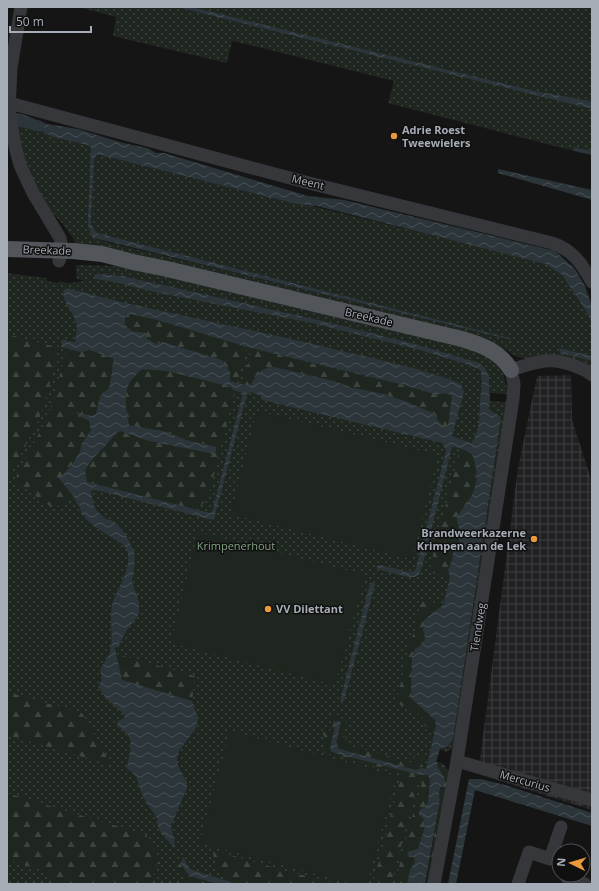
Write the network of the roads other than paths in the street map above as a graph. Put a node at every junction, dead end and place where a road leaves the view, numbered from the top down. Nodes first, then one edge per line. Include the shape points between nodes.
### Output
1 (21, 7) edge
2 (9, 107) junction
3 (7, 249) edge
4 (56, 256) junction
5 (7, 257) edge
6 (592, 282) edge
7 (511, 370) junction
8 (592, 374) edge
9 (457, 761) junction
10 (592, 800) edge
11 (562, 827) dead end
12 (434, 884) edge
13 (518, 884) edge

1 - 2 street via 11,68
2 - 4 street via 15,146 26,179 54,227
2 - 6 street, Meent via 562,246 571,252
3 - 4 main road, Breekade
4 - 5 main road, Breekade via 33,260
4 - 7 main road, Breekade via 133,262 167,269 480,344 493,350
7 - 8 street via 536,362 555,360
7 - 9 street, Tiendweg via 514,384 513,399
9 - 10 street, Mercurius
9 - 12 street, Tiendweg
11 - 13 street via 550,860 529,852

